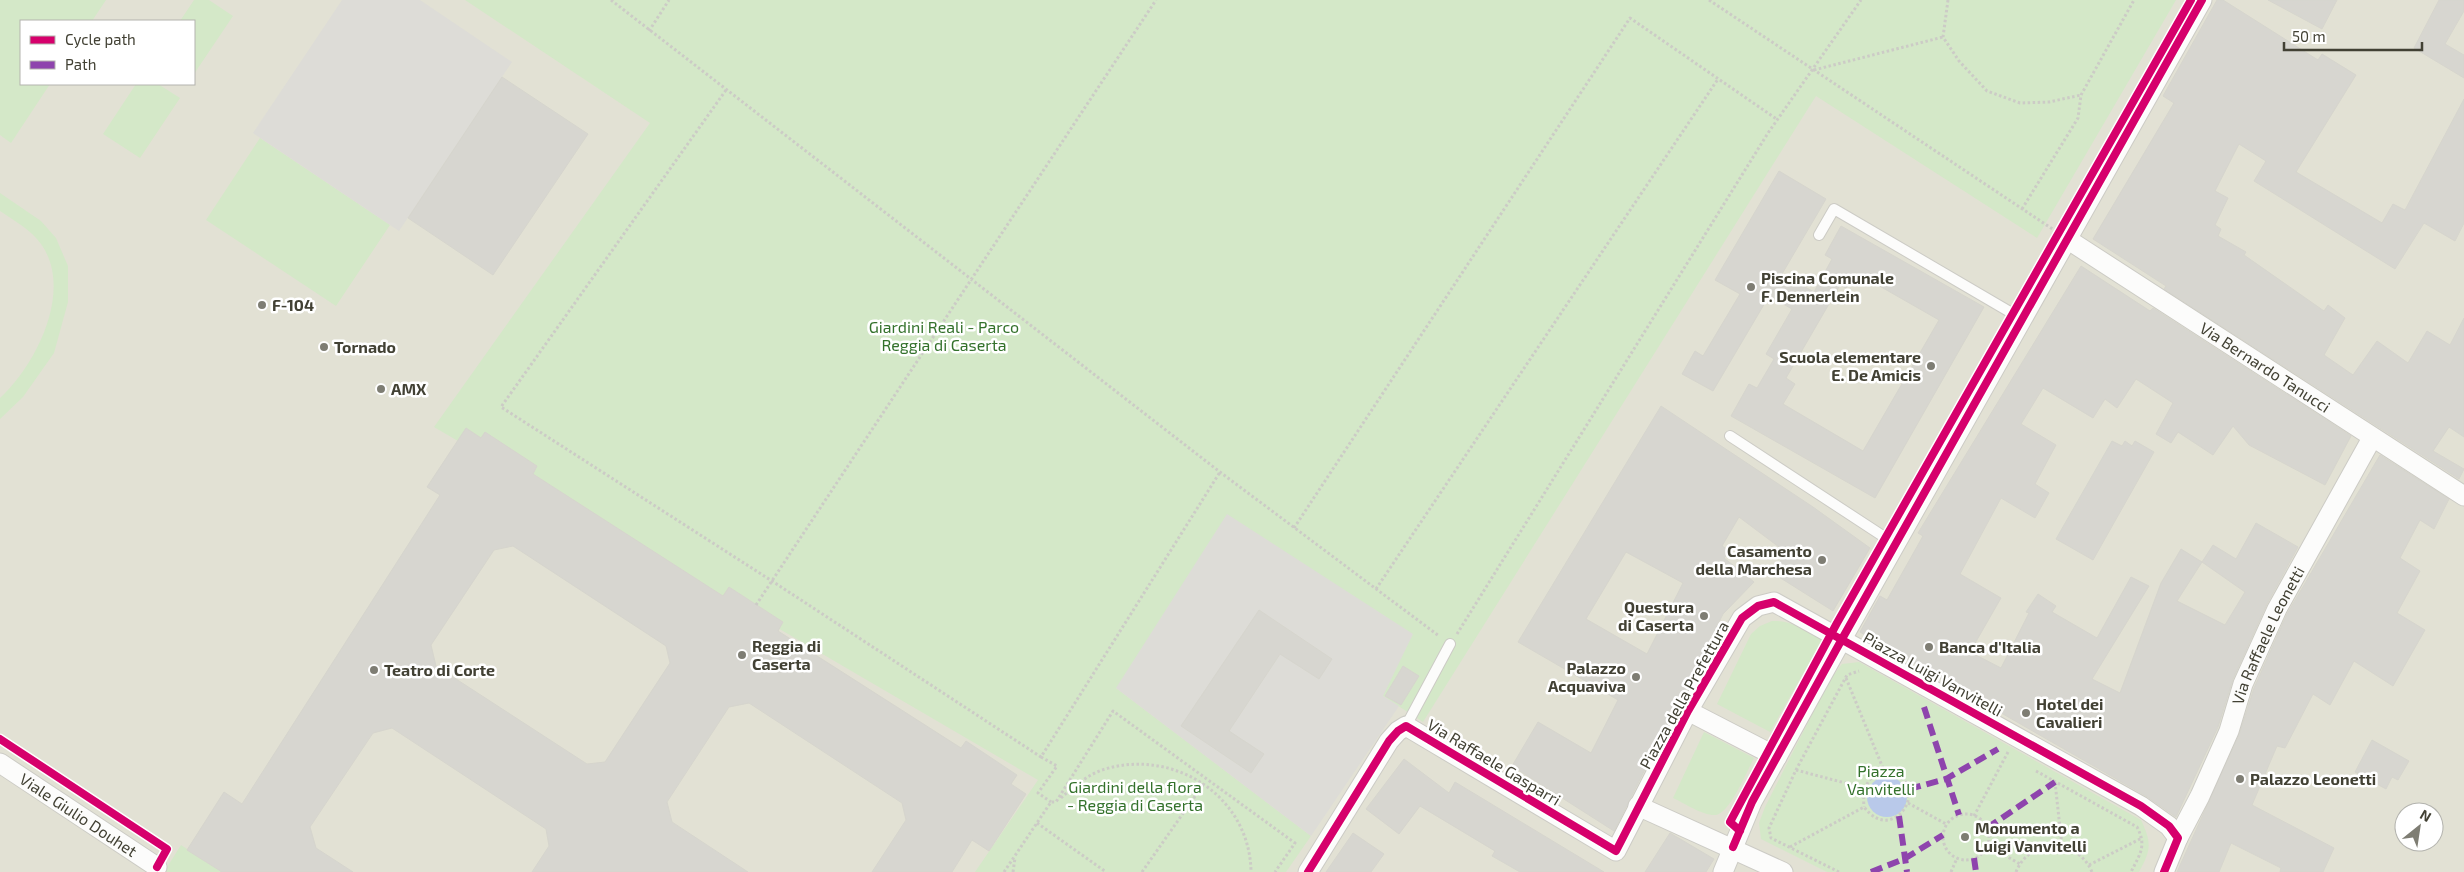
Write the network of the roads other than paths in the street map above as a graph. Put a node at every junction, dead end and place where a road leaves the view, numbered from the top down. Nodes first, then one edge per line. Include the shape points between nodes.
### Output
1 (2202, 0) edge
2 (2060, 234) junction
3 (1819, 236) dead end
4 (2022, 319) junction
5 (1730, 436) dead end
6 (2372, 438) junction
7 (2464, 496) edge
8 (1895, 544) junction
9 (1842, 639) junction
10 (1450, 644) road end
11 (1688, 711) junction
12 (1406, 726) junction
13 (1777, 757) junction
14 (0, 763) edge
15 (1638, 806) junction
16 (2178, 838) junction
17 (1739, 851) junction
18 (158, 869) edge
19 (1308, 872) edge
20 (1723, 872) edge
21 (1783, 872) edge
22 (2164, 872) edge

1 - 2 street
2 - 4 street
2 - 6 street, Via Bernardo Tanucci
3 - 4 lane via 1834,209
4 - 8 street
5 - 8 lane
6 - 7 street, Via Bernardo Tanucci
6 - 16 street, Via Raffaele Leonetti via 2277,609 2243,684 2229,731
8 - 9 street
9 - 11 street, Piazza della Prefettura via 1774,602 1758,606 1742,618
9 - 13 street, Piazza Luigi Vanvitelli
9 - 16 street, Piazza Luigi Vanvitelli via 2141,806 2169,826
10 - 12 lane
11 - 13 street, Piazza della Prefettura
11 - 15 street, Piazza della Prefettura
12 - 15 street, Via Raffaele Gasparri via 1616,850
12 - 19 street, Via Raffaele Gasparri via 1389,741
13 - 17 street, Piazza Luigi Vanvitelli via 1752,802
14 - 18 street, Viale Giulio Douhet
15 - 17 street
16 - 22 street
17 - 20 street, Piazza Luigi Vanvitelli
17 - 21 street

